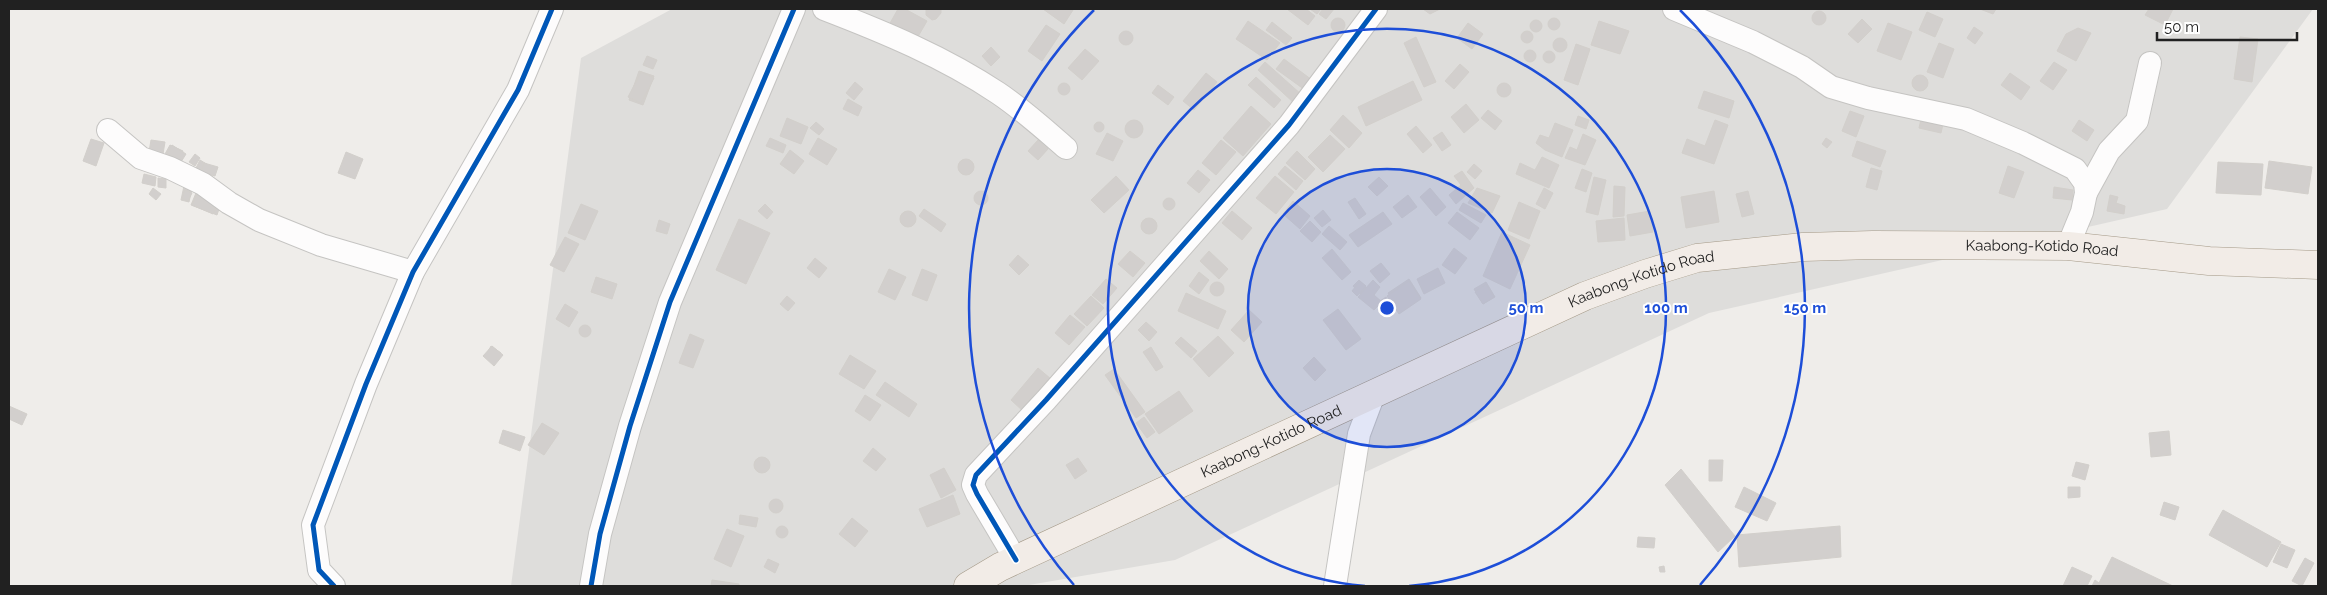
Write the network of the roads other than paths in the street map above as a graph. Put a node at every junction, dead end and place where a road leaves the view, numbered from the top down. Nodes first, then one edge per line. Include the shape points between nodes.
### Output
1 (552, 9) edge
2 (794, 9) edge
3 (824, 9) edge
4 (1376, 9) edge
5 (1674, 9) edge
6 (2150, 63) dead end
7 (108, 130) dead end
8 (1066, 148) dead end
9 (2086, 193) junction
10 (2068, 246) junction
11 (2318, 265) edge
12 (413, 272) junction
13 (1374, 394) junction
14 (1016, 560) junction
15 (984, 583) edge
16 (334, 586) edge
17 (591, 586) edge
18 (1335, 586) edge

1 - 12 street via 518,90
2 - 17 street via 670,302 630,426 600,534
3 - 8 street via 881,31 966,74 999,94
4 - 14 street via 1289,125 976,475 973,485 977,494
5 - 9 street via 1753,42 1802,67 1831,87 1966,119 2023,143 2075,169 2085,182
6 - 9 street via 2137,121 2109,151
7 - 12 street via 141,158 203,184 259,220 321,245
9 - 10 street
10 - 11 main road, Kaabong-Kotido Road via 2209,261
10 - 13 main road, Kaabong-Kotido Road via 1864,245 1793,248 1697,258 1585,296
12 - 16 street via 366,384 313,526 318,570
13 - 14 main road, Kaabong-Kotido Road
13 - 18 street via 1360,434
14 - 15 main road, Kaabong-Kotido Road

